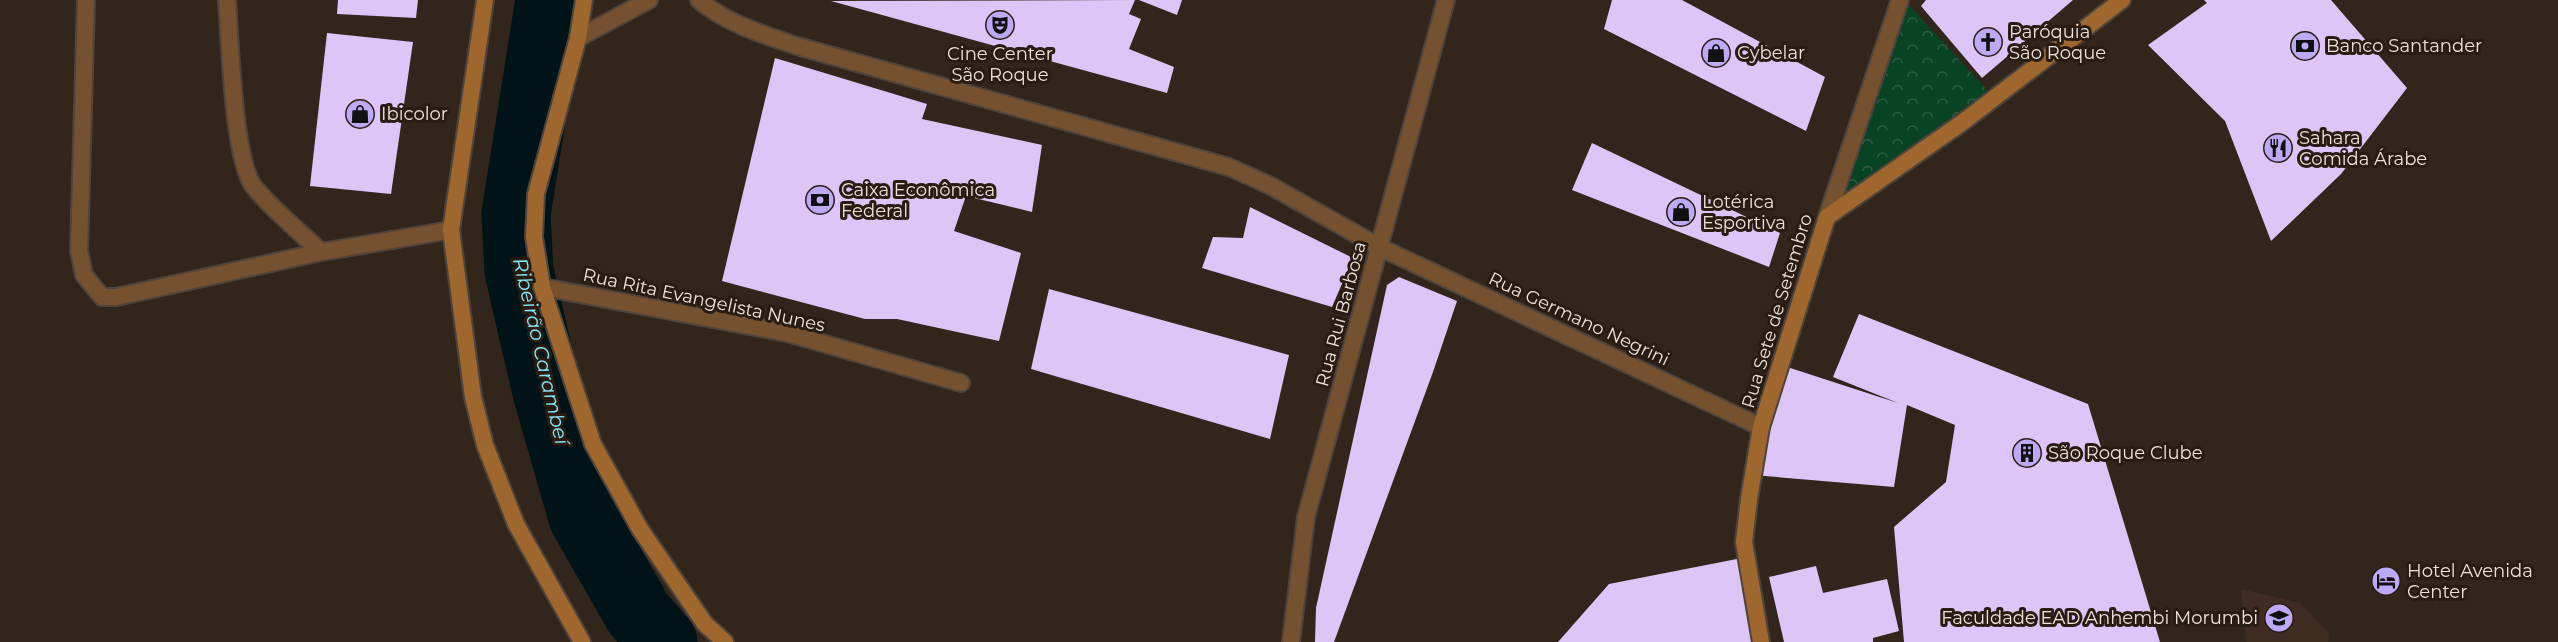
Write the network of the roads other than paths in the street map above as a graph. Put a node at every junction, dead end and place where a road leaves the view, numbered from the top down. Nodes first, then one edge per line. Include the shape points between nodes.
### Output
1 (86, 0) edge
2 (227, 0) edge
3 (485, 0) edge
4 (584, 0) edge
5 (649, 0) edge
6 (699, 0) edge
7 (1446, 0) edge
8 (1900, 0) edge
9 (2122, 0) edge
10 (578, 39) junction
11 (1827, 217) junction
12 (451, 230) junction
13 (1379, 247) junction
14 (321, 252) junction
15 (543, 287) junction
16 (961, 383) dead end
17 (1761, 427) junction
18 (582, 642) edge
19 (725, 642) edge
20 (1292, 642) edge
21 (1761, 642) edge

1 - 14 street via 79,251 84,275 102,297
2 - 14 street via 239,144 246,170 253,186
3 - 12 main road
4 - 10 main road
5 - 10 street
6 - 13 street, Rua Germano Negrini via 735,25 797,46 1229,167
7 - 13 street, Rua Rui Barbosa
8 - 11 street, Rua Sete de Setembro
9 - 11 main road via 1963,123
10 - 15 main road via 536,194 534,237
11 - 17 main road, Rua Sete de Setembro
12 - 14 street
12 - 18 main road via 473,397 485,445 516,524
13 - 17 street, Rua Germano Negrini
13 - 20 street, Rua Rui Barbosa via 1306,517
15 - 16 street, Rua Rita Evangelista Nunes via 787,333
15 - 19 main road via 593,444 640,529 705,624
17 - 21 main road, Rua Sete de Setembro via 1744,542

